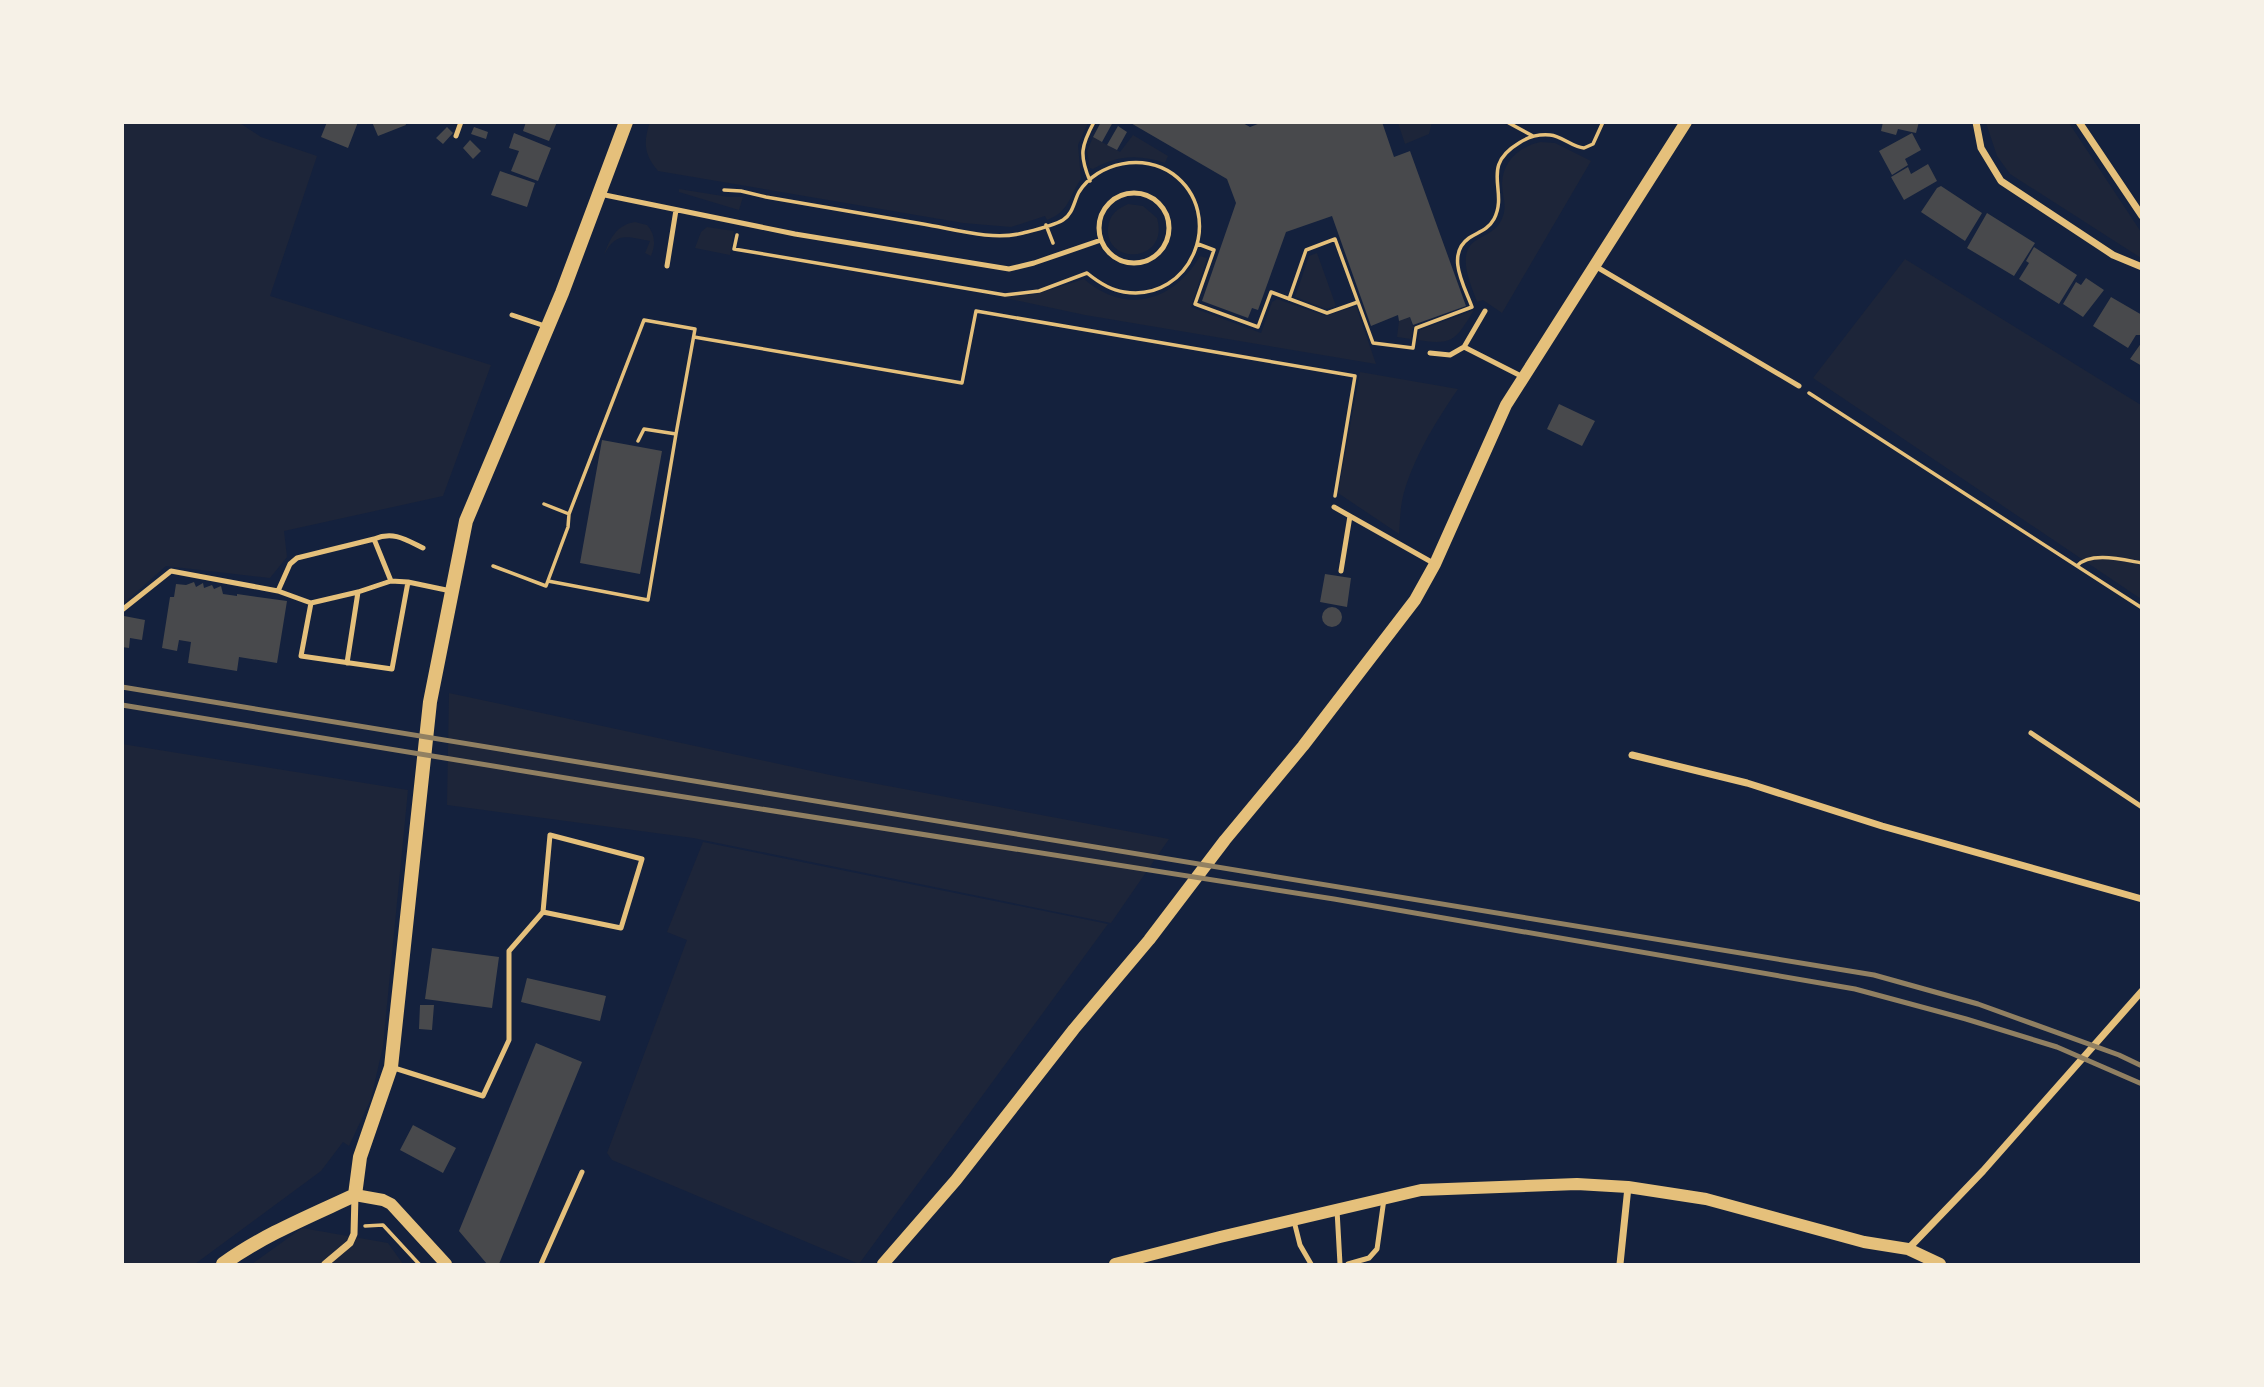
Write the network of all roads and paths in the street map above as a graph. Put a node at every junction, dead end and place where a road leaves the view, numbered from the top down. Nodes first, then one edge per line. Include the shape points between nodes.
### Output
1 (461, 122) edge
2 (626, 122) edge
3 (1094, 122) edge
4 (1507, 122) edge
5 (1603, 122) edge
6 (1686, 122) edge
7 (1976, 122) edge
8 (2079, 122) edge
9 (456, 136) dead end
10 (1534, 136) junction
11 (1090, 181) junction
12 (724, 190) dead end
13 (600, 194) junction
14 (676, 210) junction
15 (2141, 216) edge
16 (739, 222) junction
17 (1046, 226) junction
18 (1101, 240) junction
19 (1198, 244) junction
20 (1057, 255) junction
21 (667, 266) dead end
22 (1595, 266) junction
23 (2141, 267) edge
24 (1289, 299) junction
25 (1358, 302) junction
26 (1485, 311) dead end
27 (512, 315) dead end
28 (548, 327) junction
29 (694, 337) junction
30 (1464, 346) junction
31 (1430, 353) dead end
32 (1524, 377) junction
33 (1799, 386) joint
34 (676, 434) junction
35 (638, 441) dead end
36 (544, 504) dead end
37 (1334, 507) joint
38 (569, 514) junction
39 (1350, 516) junction
40 (374, 539) junction
41 (423, 548) dead end
42 (2141, 563) edge
43 (1436, 564) junction
44 (493, 566) dead end
45 (2076, 567) junction
46 (1341, 571) dead end
47 (391, 581) junction
48 (408, 582) junction
49 (548, 582) junction
50 (278, 591) junction
51 (451, 591) junction
52 (358, 592) junction
53 (312, 603) junction
54 (2141, 608) edge
55 (122, 610) edge
56 (347, 663) junction
57 (2031, 733) dead end
58 (1632, 755) dead end
59 (2141, 807) edge
60 (2141, 899) edge
61 (543, 912) junction
62 (2141, 991) edge
63 (391, 1066) junction
64 (582, 1172) dead end
65 (1628, 1187) junction
66 (355, 1195) junction
67 (1384, 1199) junction
68 (1337, 1210) junction
69 (1294, 1221) junction
70 (355, 1227) junction
71 (1908, 1249) junction
72 (223, 1265) edge
73 (325, 1265) edge
74 (419, 1265) edge
75 (446, 1265) edge
76 (541, 1265) edge
77 (883, 1265) edge
78 (1115, 1265) edge
79 (1311, 1265) edge
80 (1340, 1265) edge
81 (1348, 1265) edge
82 (1620, 1265) edge
83 (1940, 1265) edge

1 - 9 lane
2 - 13 main road
3 - 11 path via 1081,151
4 - 10 path
5 - 10 path via 1593,144 1584,148 1552,135
6 - 22 street
7 - 23 street via 1981,148 2001,181 2113,255
8 - 15 street
10 - 25 path via 1502,156 1497,169 1498,210 1492,223 1467,239 1458,251 1457,262 1472,307 1416,328 1413,348 1373,343
11 - 17 path via 1065,219
11 - 19 path via 1112,166 1132,162 1153,164 1172,174 1187,188 1197,207
12 - 17 path via 998,235
13 - 14 lane
13 - 28 main road
14 - 16 lane
14 - 21 lane
16 - 19 path via 734,249 1005,295 1039,291 1087,274 1124,292 1146,292 1167,285 1185,270
16 - 20 lane via 1009,268
17 - 20 path
18 - 18 lane via 1101,217 1115,198 1138,193 1149,196 1166,212 1169,234 1165,245 1148,260 1126,262 1115,257
18 - 20 lane
19 - 24 path via 1214,250 1195,304 1258,327 1271,292
22 - 32 street
22 - 33 lane
24 - 25 path via 1327,313
24 - 25 path via 1306,250 1335,239
26 - 30 lane
27 - 28 lane
28 - 51 main road via 466,521
29 - 34 path
29 - 37 path via 962,383 976,310 1354,376
29 - 38 path via 695,329 644,320
30 - 31 lane via 1450,355
30 - 32 lane
32 - 43 street via 1506,405
33 - 45 path
34 - 35 path via 644,429
34 - 49 path via 648,600
36 - 38 path
37 - 39 lane
38 - 49 path
39 - 43 lane
39 - 46 lane
40 - 41 lane via 399,536
40 - 47 lane
40 - 50 lane via 297,558
42 - 45 path via 2093,558
43 - 77 street via 1407,610 1303,746
44 - 49 path via 546,586
45 - 54 path
47 - 48 lane
47 - 52 lane
48 - 51 lane
48 - 56 lane via 392,669
50 - 53 lane
50 - 55 lane via 171,571
51 - 63 main road via 430,702
52 - 53 lane
52 - 56 lane
53 - 56 lane via 302,656
57 - 59 lane
58 - 60 street via 1746,783
61 - 61 lane via 621,928 642,859 550,835
61 - 63 lane via 509,951 509,1040 482,1096
62 - 71 street
63 - 66 main road via 360,1157
64 - 76 lane
65 - 67 street via 1577,1184 1434,1190
65 - 71 street via 1706,1199 1864,1242
65 - 82 street
66 - 70 street
66 - 72 main road via 292,1223
66 - 75 street via 391,1204
67 - 68 street
67 - 81 lane via 1377,1250
68 - 69 street
68 - 80 lane
69 - 78 street
69 - 79 lane
70 - 73 street via 350,1243
70 - 74 path via 383,1225
71 - 83 street

